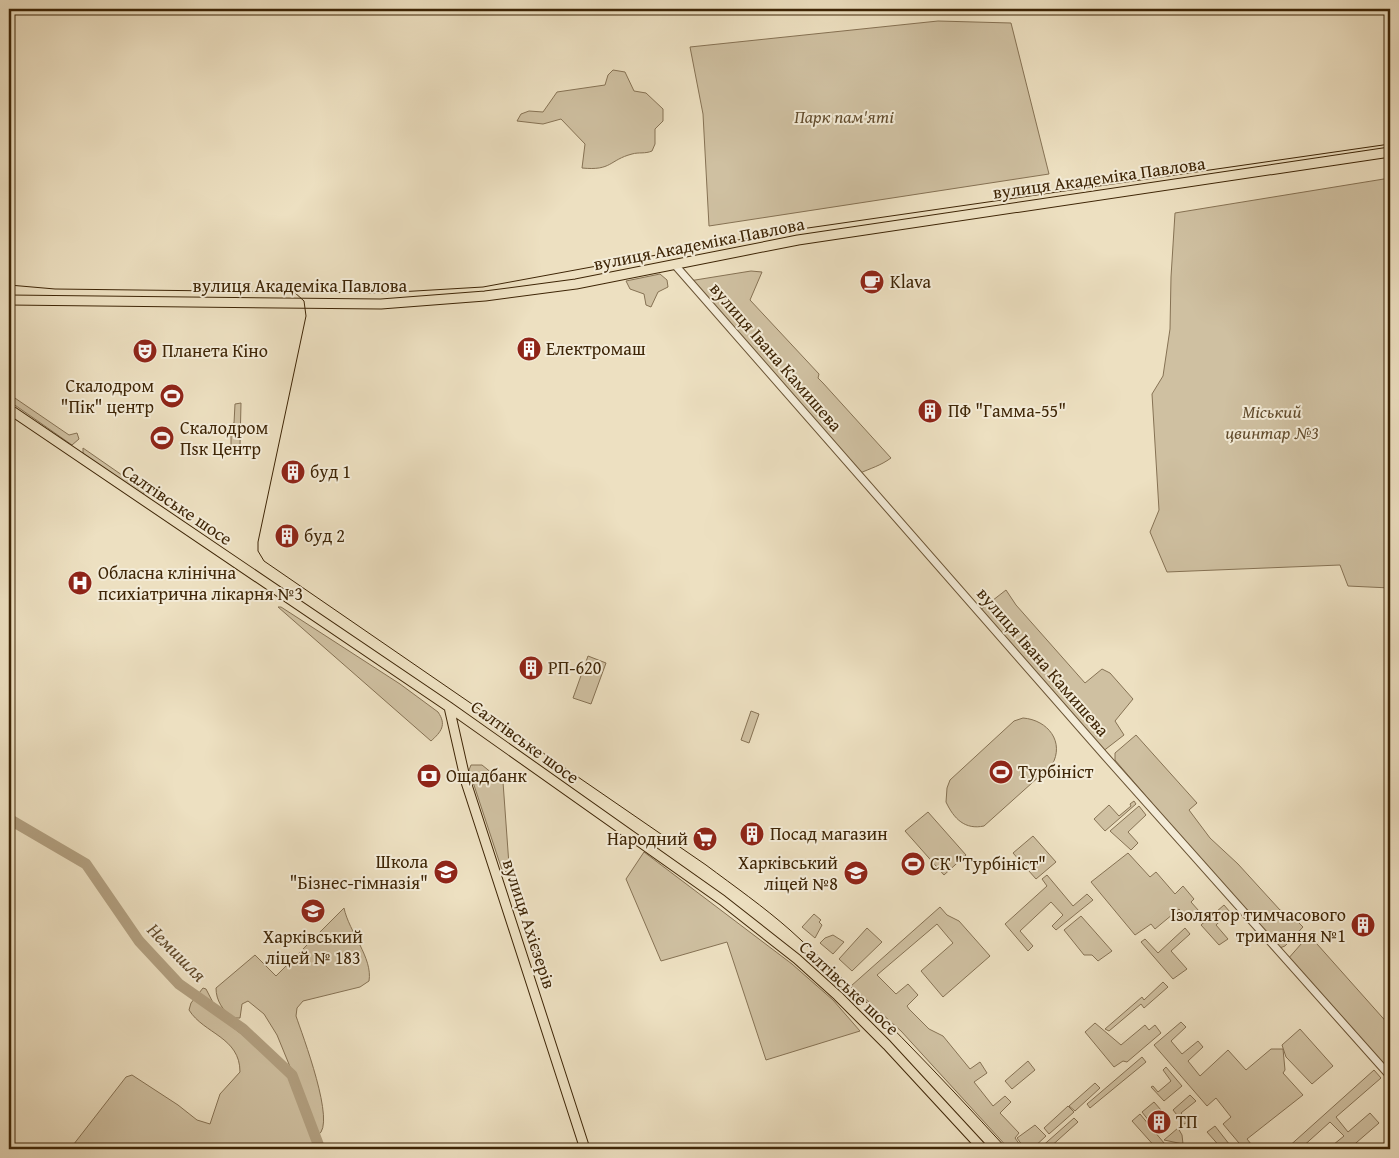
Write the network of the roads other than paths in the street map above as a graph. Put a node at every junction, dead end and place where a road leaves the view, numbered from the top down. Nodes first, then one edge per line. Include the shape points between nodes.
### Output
1 (1390, 152) edge
2 (676, 265) junction
3 (9, 300) edge
4 (9, 409) edge
5 (449, 707) junction
6 (1390, 1076) edge
7 (586, 1149) edge
8 (982, 1149) edge

1 - 2 main road, вулиця Академіка Павлова via 792,241
2 - 3 main road, вулиця Академіка Павлова via 576,284 437,301 314,304
2 - 6 street, вулиця Івана Камишева via 1111,763
4 - 5 main road, Салтівське шосе
5 - 7 main road, вулиця Ахієзерів via 466,782
5 - 8 main road, Салтівське шосе via 722,900 797,959 874,1032

